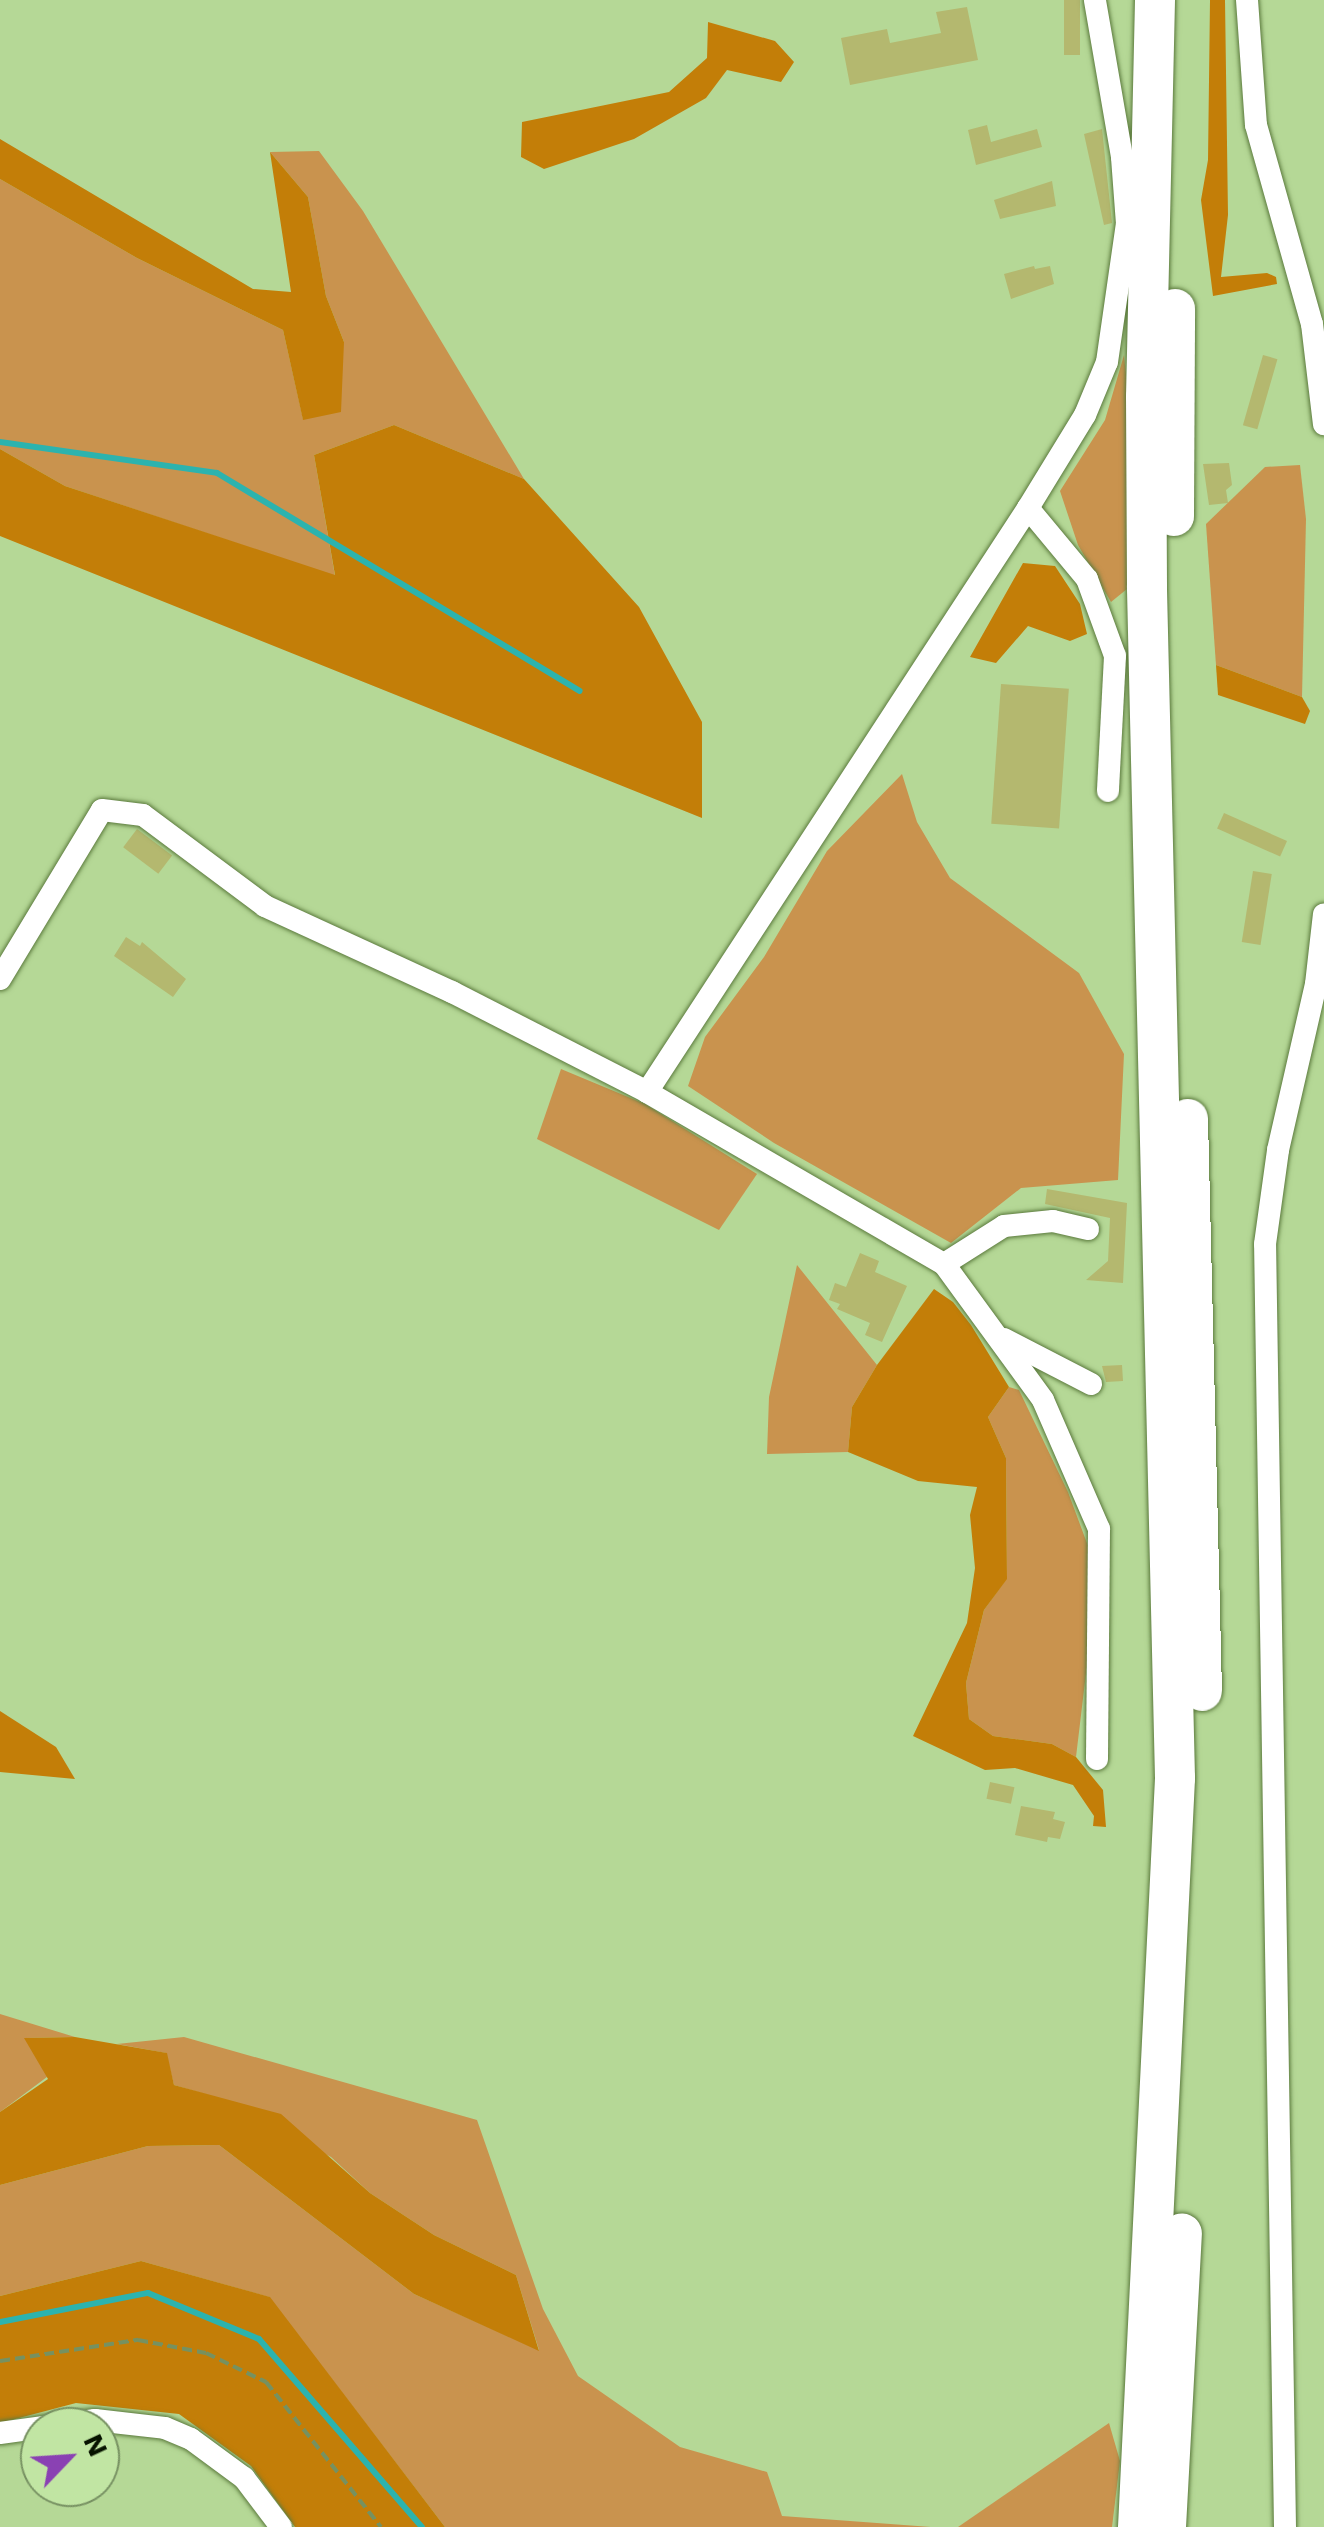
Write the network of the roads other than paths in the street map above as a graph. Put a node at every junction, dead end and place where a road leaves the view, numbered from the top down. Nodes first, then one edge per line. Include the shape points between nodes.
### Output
1 (1095, 0) edge
2 (1155, 0) edge
3 (1183, 0) edge
4 (1247, 0) edge
5 (1324, 424) edge
6 (1028, 508) junction
7 (1108, 790) dead end
8 (1324, 914) edge
9 (0, 979) edge
10 (647, 1092) junction
11 (1088, 1228) dead end
12 (944, 1264) junction
13 (1001, 1338) junction
14 (1090, 1384) dead end
15 (1097, 1759) dead end
16 (0, 2434) edge
17 (281, 2527) edge
18 (1138, 2527) edge
19 (1166, 2527) edge
20 (1285, 2527) edge

1 - 6 street via 1122,157 1127,224 1121,290 1107,362 1085,415
2 - 18 highway via 1147,586 1175,1778
3 - 19 highway via 1174,557 1203,1755
4 - 5 street via 1256,124 1312,324
6 - 7 street via 1087,579 1115,656
6 - 10 street
8 - 20 street via 1264,1244
9 - 10 street via 102,810 144,814 265,906
10 - 12 street
11 - 12 street via 1053,1222 1004,1226
12 - 13 street
13 - 14 street
13 - 15 street via 1043,1400 1100,1528
16 - 17 street via 95,2420 165,2428 191,2438 244,2478

